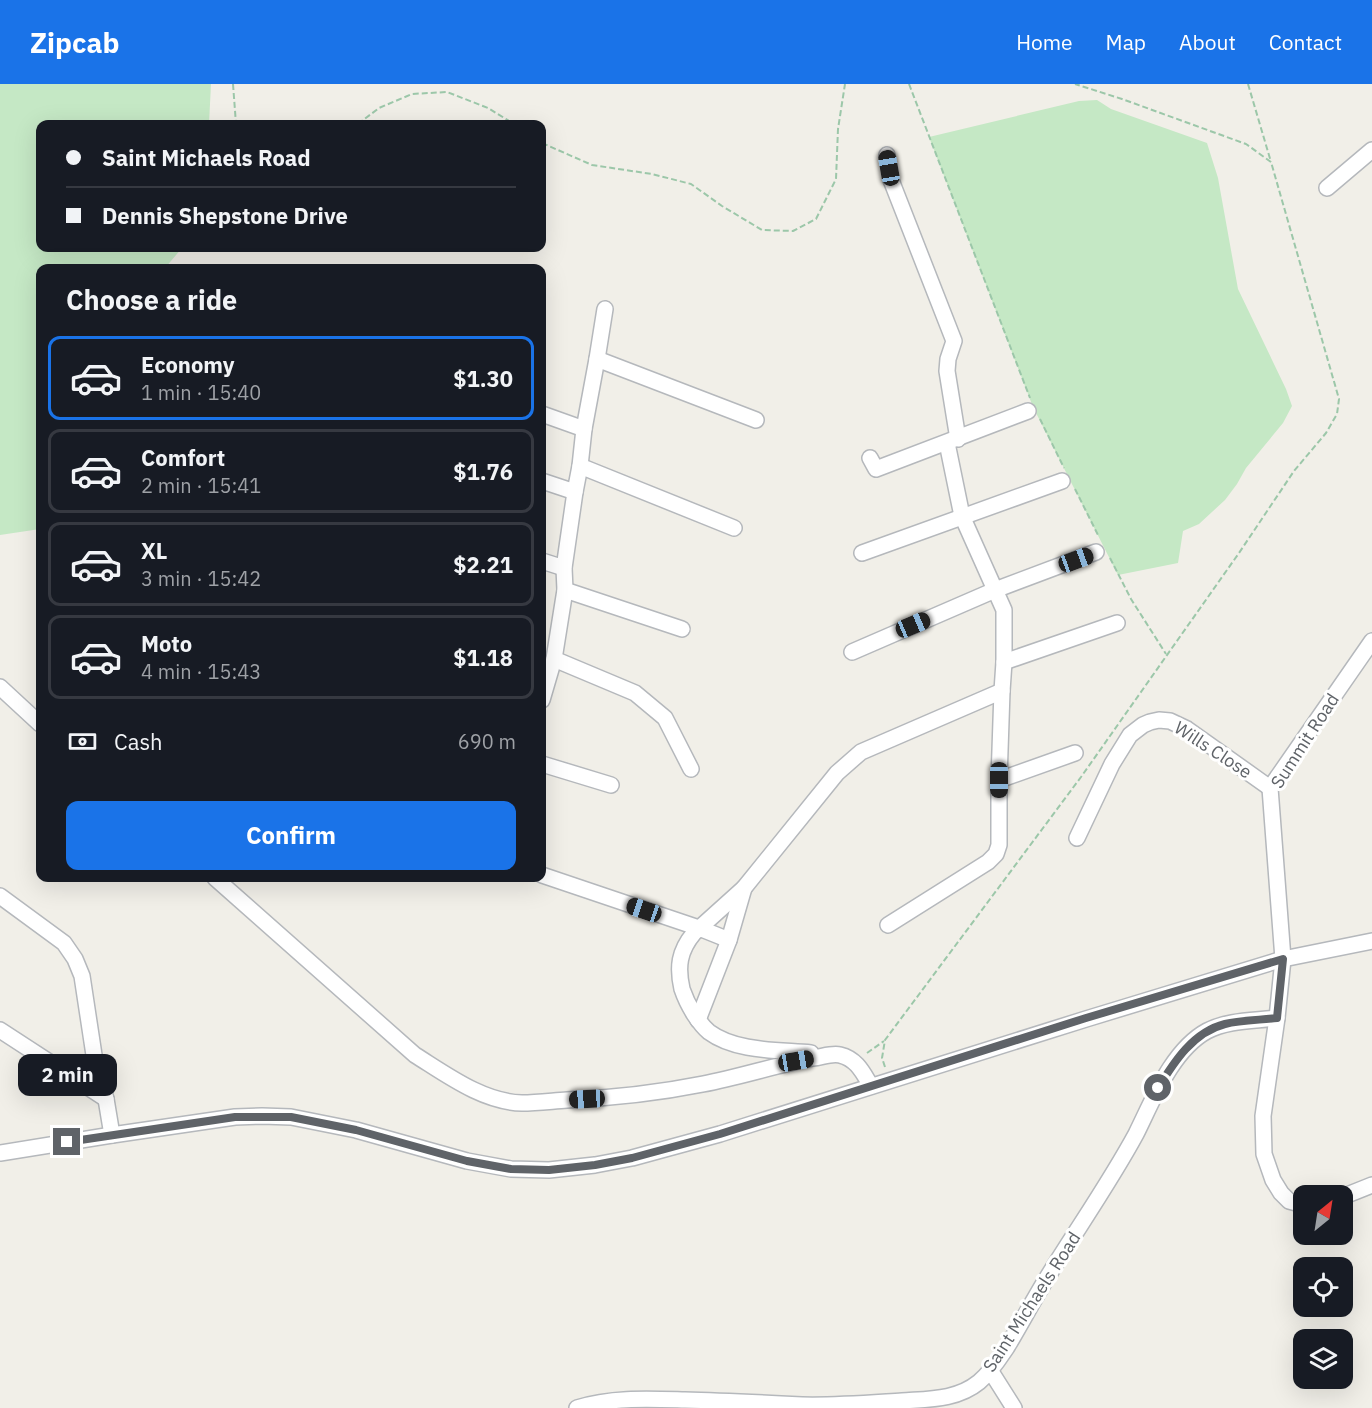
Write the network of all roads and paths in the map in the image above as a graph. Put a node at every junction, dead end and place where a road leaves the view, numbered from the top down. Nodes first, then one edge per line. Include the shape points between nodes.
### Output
1 (233, 84) edge
2 (845, 84) edge
3 (909, 84) edge
4 (1075, 84) edge
5 (1248, 84) edge
6 (236, 120) edge
7 (363, 120) edge
8 (508, 120) edge
9 (546, 145) edge
10 (1372, 150) edge
11 (887, 155) dead end
12 (1270, 162) junction
13 (1327, 188) dead end
14 (605, 309) dead end
15 (597, 359) junction
16 (1033, 412) junction
17 (546, 415) edge
18 (756, 420) dead end
19 (584, 429) junction
20 (953, 441) junction
21 (870, 458) dead end
22 (580, 466) junction
23 (1067, 479) junction
24 (546, 482) edge
25 (575, 492) junction
26 (962, 516) junction
27 (734, 528) dead end
28 (1102, 550) junction
29 (862, 553) dead end
30 (546, 562) edge
31 (564, 568) junction
32 (565, 590) junction
33 (995, 590) junction
34 (1118, 623) dead end
35 (682, 629) dead end
36 (1372, 641) edge
37 (852, 652) dead end
38 (1167, 655) junction
39 (554, 659) junction
40 (1004, 662) junction
41 (546, 686) edge
42 (0, 687) edge
43 (1002, 691) junction
44 (36, 720) edge
45 (1075, 753) dead end
46 (546, 765) edge
47 (691, 769) dead end
48 (999, 780) junction
49 (611, 785) dead end
50 (1270, 788) junction
51 (1077, 838) dead end
52 (546, 876) edge
53 (220, 882) edge
54 (744, 888) junction
55 (0, 896) edge
56 (888, 925) dead end
57 (699, 928) junction
58 (729, 940) junction
59 (1372, 941) edge
60 (1283, 959) junction
61 (1277, 1018) junction
62 (698, 1020) junction
63 (0, 1030) edge
64 (885, 1040) junction
65 (832, 1055) junction
66 (850, 1059) junction
67 (889, 1081) junction
68 (871, 1086) junction
69 (106, 1099) junction
70 (112, 1135) junction
71 (0, 1153) edge
72 (1372, 1185) edge
73 (1353, 1193) edge
74 (1293, 1202) edge
75 (990, 1370) junction
76 (577, 1408) edge
77 (1014, 1408) edge

1 - 6 path
2 - 9 path via 836,179 816,219 793,231 762,230 691,184 592,165
3 - 16 path
4 - 12 path via 1246,144
5 - 12 path
7 - 8 path via 379,108 412,94 447,92
10 - 13 street
11 - 20 street via 891,180 954,341 947,371
12 - 38 path via 1339,399 1337,414
14 - 15 street
15 - 18 street
15 - 19 street
16 - 20 street
16 - 23 path
17 - 19 street
19 - 22 street
20 - 21 street via 876,470
20 - 26 street
22 - 25 street
22 - 27 street
23 - 26 street
23 - 28 path
24 - 25 street
25 - 31 street
26 - 29 street
26 - 33 street
28 - 33 street
28 - 38 path
30 - 31 street
31 - 32 street
32 - 35 street
32 - 39 street
33 - 37 street
33 - 40 street via 1004,610
34 - 40 street
36 - 50 street, Summit Road
38 - 64 path
39 - 41 street
39 - 47 street via 635,693 665,718
40 - 43 street
42 - 44 street
43 - 48 street
43 - 54 street via 861,752 837,772
45 - 48 street
46 - 49 street
48 - 56 street via 996,854
50 - 51 street, Wills Close via 1187,729 1170,721 1150,722 1130,735
50 - 60 street, Summit Road
52 - 57 street
53 - 65 street via 415,1055 451,1077 502,1100 522,1103 609,1098 703,1084
54 - 57 street
54 - 58 street
55 - 69 street via 64,943 75,959 82,976 94,1055
57 - 58 street
57 - 62 street via 679,959 684,996
58 - 62 street
59 - 60 street
60 - 61 street, Summit Road
60 - 67 street
61 - 74 street, Summit Road via 1263,1116 1264,1154 1273,1180
61 - 75 street, Saint Michaels Road via 1225,1024 1205,1032 1172,1066 1105,1188
62 - 65 street via 707,1031 731,1043
63 - 69 street
64 - 66 path via 863,1056
64 - 67 path via 882,1058
65 - 66 street
66 - 68 street via 862,1069
67 - 68 street
68 - 70 street via 632,1158 549,1170 511,1169 467,1161 356,1130 291,1117 235,1117
69 - 70 street
70 - 71 street
72 - 73 street
75 - 76 street, Saint Michaels Road via 969,1390 950,1397 806,1405 641,1398
75 - 77 street

